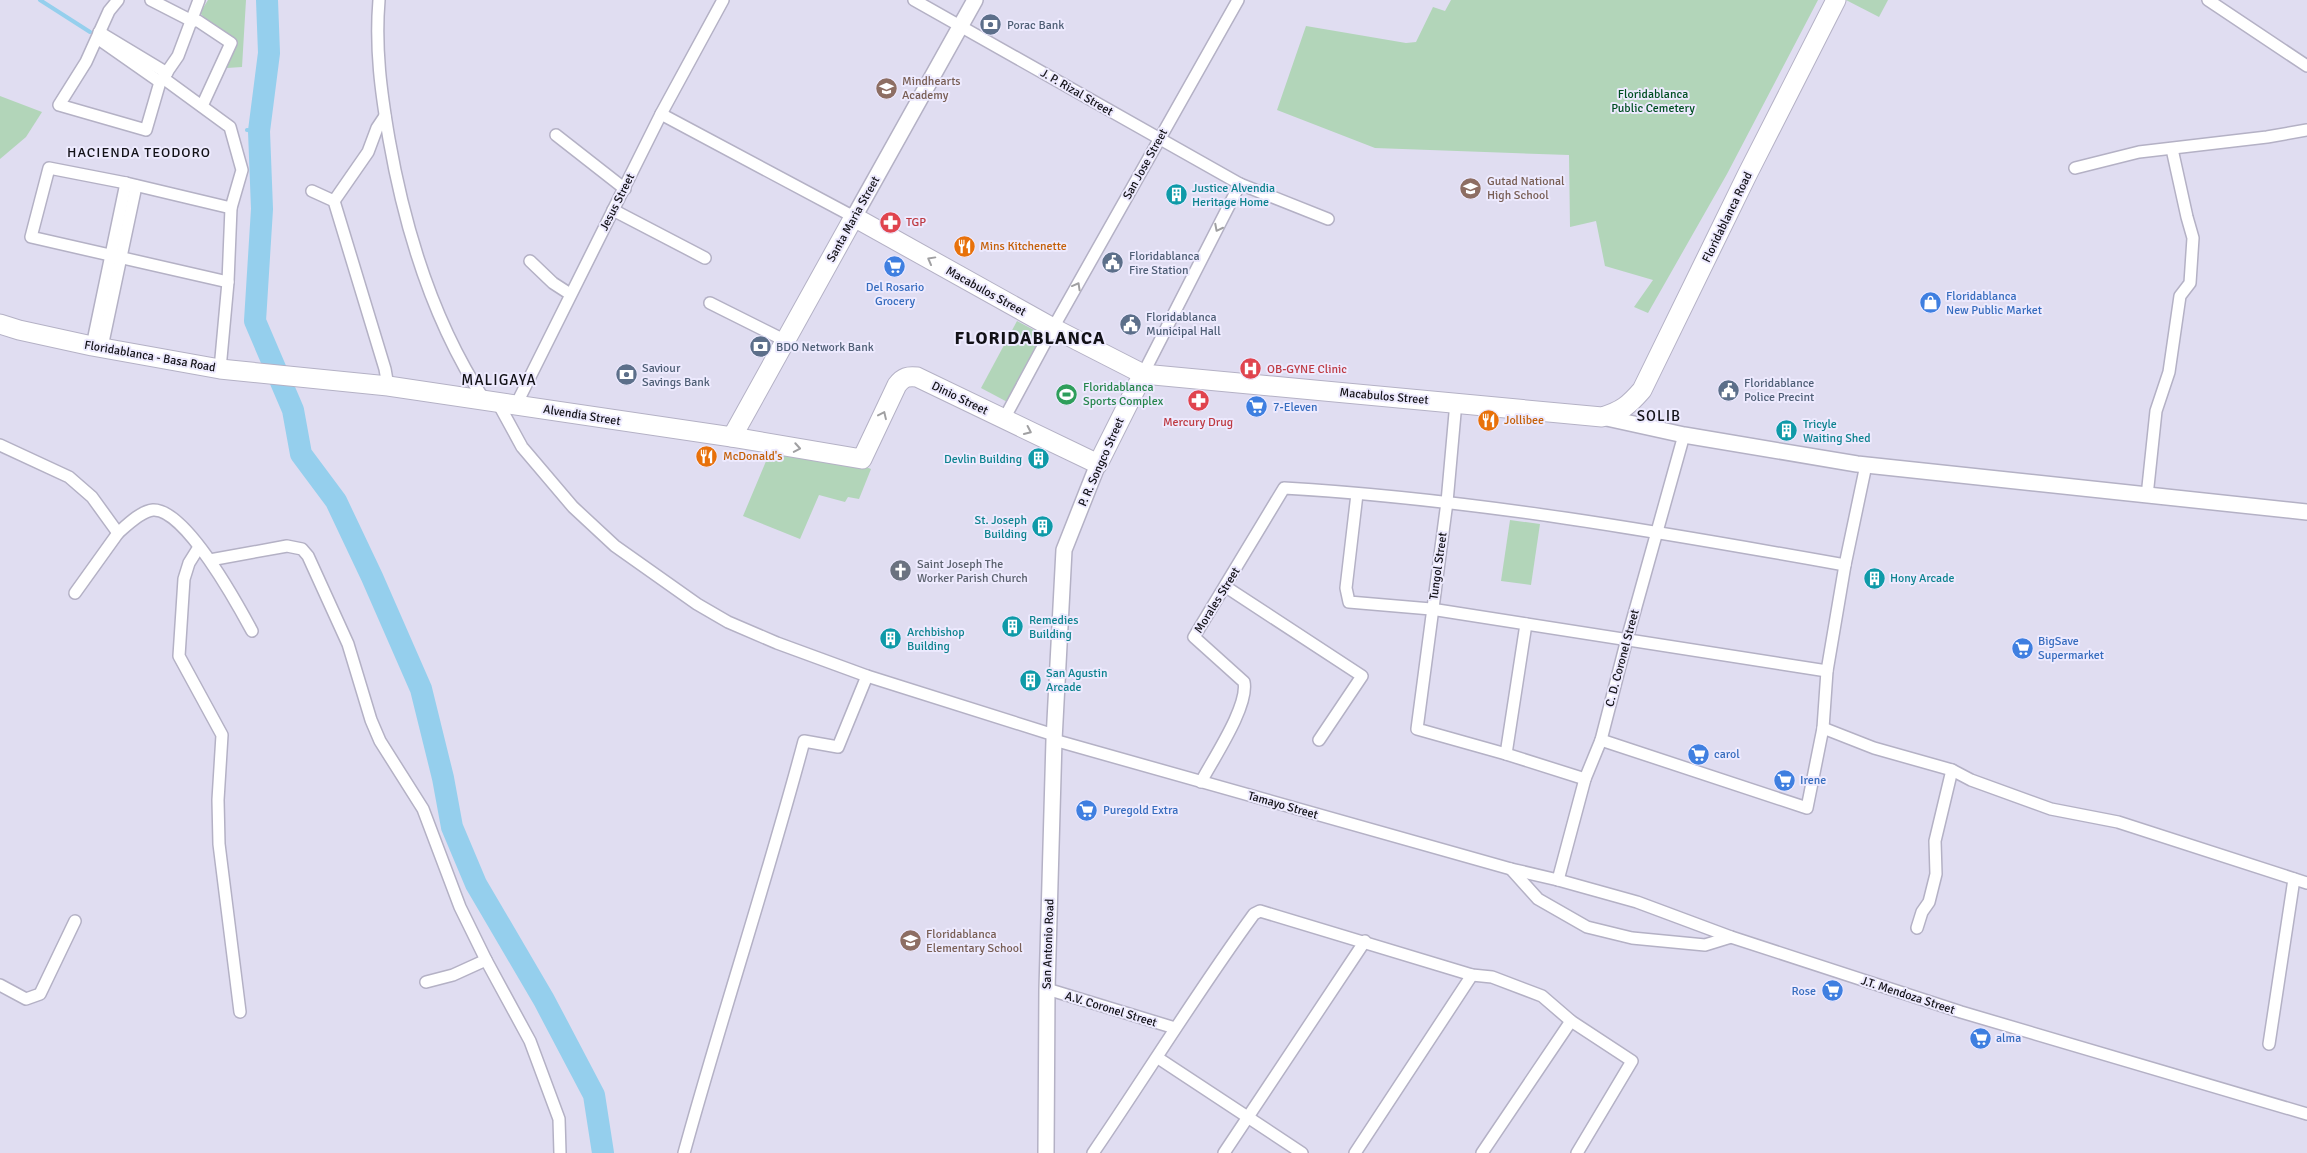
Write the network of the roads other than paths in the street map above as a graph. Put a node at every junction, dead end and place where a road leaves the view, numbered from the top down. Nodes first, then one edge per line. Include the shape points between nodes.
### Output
1 (118, 0) edge
2 (150, 0) edge
3 (199, 0) edge
4 (379, 0) edge
5 (723, 0) edge
6 (914, 0) edge
7 (976, 0) edge
8 (1238, 0) edge
9 (1836, 0) edge
10 (2208, 0) edge
11 (192, 21) junction
12 (961, 26) junction
13 (98, 35) junction
14 (2307, 66) edge
15 (163, 78) junction
16 (202, 106) junction
17 (661, 114) junction
18 (385, 116) junction
19 (2307, 130) edge
20 (556, 135) dead end
21 (1159, 139) junction
22 (2172, 148) junction
23 (2075, 168) dead end
24 (131, 184) junction
25 (1240, 184) junction
26 (625, 188) junction
27 (312, 190) dead end
28 (334, 201) junction
29 (232, 208) junction
30 (613, 210) junction
31 (854, 217) junction
32 (1328, 219) dead end
33 (116, 257) junction
34 (705, 258) dead end
35 (530, 261) dead end
36 (228, 282) junction
37 (570, 294) junction
38 (710, 303) dead end
39 (0, 324) edge
40 (1053, 328) junction
41 (786, 341) junction
42 (97, 347) junction
43 (228, 369) junction
44 (1143, 374) junction
45 (302, 377) joint
46 (388, 386) junction
47 (487, 401) junction
48 (1456, 402) junction
49 (1602, 417) junction
50 (1004, 419) junction
51 (1684, 435) junction
52 (732, 438) junction
53 (0, 446) edge
54 (862, 459) joint
55 (1098, 464) junction
56 (1866, 465) junction
57 (1357, 494) junction
58 (2147, 496) junction
59 (1447, 502) junction
60 (2307, 512) edge
61 (1657, 532) junction
62 (118, 533) junction
63 (198, 547) junction
64 (210, 560) junction
65 (1845, 565) junction
66 (1226, 586) junction
67 (76, 594) dead end
68 (1431, 609) junction
69 (1526, 624) junction
70 (252, 631) dead end
71 (1627, 638) junction
72 (1827, 671) junction
73 (867, 676) junction
74 (1822, 728) junction
75 (1054, 738) junction
76 (1319, 740) dead end
77 (1601, 740) junction
78 (1506, 754) junction
79 (1952, 770) junction
80 (1585, 779) junction
81 (1201, 782) junction
82 (1511, 870) junction
83 (2294, 879) junction
84 (1558, 880) junction
85 (2307, 883) edge
86 (75, 921) dead end
87 (1917, 928) dead end
88 (1731, 937) junction
89 (1364, 941) junction
90 (486, 960) junction
91 (1472, 975) junction
92 (426, 982) dead end
93 (0, 985) edge
94 (1047, 989) junction
95 (240, 1012) dead end
96 (1571, 1021) junction
97 (1175, 1028) junction
98 (2270, 1044) dead end
99 (1158, 1058) junction
100 (2307, 1114) edge
101 (1248, 1117) junction
102 (560, 1153) edge
103 (684, 1153) edge
104 (1046, 1153) edge
105 (1093, 1153) edge
106 (1224, 1153) edge
107 (1302, 1153) edge
108 (1355, 1153) edge
109 (1482, 1153) edge
110 (1577, 1153) edge

1 - 13 street
2 - 11 street
3 - 11 street
4 - 18 street, Tamayo Street via 378,78
5 - 17 street, Jesus Street
6 - 12 street, J. P. Rizal Street
7 - 12 street, Santa Maria Street
8 - 21 street, San Jose Street
9 - 49 main road, Floridablanca Road via 1642,390 1629,406
10 - 14 street
11 - 15 street via 178,56
11 - 16 street via 198,21 231,43
12 - 21 street, J. P. Rizal Street
12 - 31 street, Santa Maria Street
13 - 15 street
13 - 15 street via 86,62 59,105 146,130
15 - 16 street
16 - 29 street via 230,127 242,170
17 - 26 street, Jesus Street
17 - 31 street, Macabulos Street
18 - 28 street via 368,152
18 - 47 street, Tamayo Street via 398,190 421,269 454,348 469,377
19 - 22 street
20 - 26 street
21 - 25 street, J. P. Rizal Street
40 -> 21 street, San Jose Street
22 - 23 street via 2139,152
22 - 58 street via 2193,238 2190,283 2180,296 2169,372 2156,410
24 - 29 street
24 - 33 street
24 - 33 street via 49,168 31,237
25 - 32 street, J. P. Rizal Street
25 -> 44 street, P. R. Songco Street
26 - 30 street, Jesus Street
27 - 28 street
28 - 46 street
29 - 36 street
30 - 34 street
30 - 37 street, Jesus Street
40 -> 31 main road, Macabulos Street
31 - 41 main road, Santa Maria Street
33 - 36 street
33 - 42 street
35 - 37 street
36 - 43 street
37 - 47 street, Jesus Street
38 - 41 street
39 - 42 main road, Floridablanca - Basa Road
40 - 44 main road, Macabulos Street
40 - 50 street, San Jose Street
41 - 52 main road, Santa Maria Street
42 - 43 main road, Floridablanca - Basa Road
43 - 45 main road, Floridablanca - Basa Road
44 - 48 main road, Macabulos Street
44 - 55 main road, P. R. Songco Street
45 - 46 main road, Alvendia Street
46 - 47 main road, Alvendia Street
47 - 52 main road, Alvendia Street
47 - 73 street, Tamayo Street via 573,508 615,546 728,622
48 - 49 main road, Macabulos Street
48 - 59 street, Tungol Street
49 - 51 street
54 -> 50 main road, Dinio Street via 897,385 905,377 917,377
50 -> 55 main road, Dinio Street
51 - 56 street
51 - 61 street, C. D. Coronel Street
52 -> 54 main road, Alvendia Street
53 - 62 street via 69,477 92,497
55 - 75 street, P. R. Songco Street via 1064,550
56 - 58 street
56 - 65 street
57 - 59 street
57 - 66 street, Morales Street via 1284,488
57 - 68 street via 1346,588 1349,602
58 - 60 street
59 - 61 street
59 - 68 street, Tungol Street
61 - 65 street
61 - 71 street, C. D. Coronel Street
62 - 63 street via 140,516 151,510 160,510 187,531
62 - 67 street
63 - 64 street
63 - 95 street via 184,579 179,656 222,735 219,844
64 - 70 street
64 - 90 street via 286,546 302,549 308,556 348,644 380,741 423,809 460,907
65 - 72 street
66 - 76 street via 1362,676
66 - 81 street, Morales Street via 1194,637 1244,682 1245,690 1238,713
68 - 69 street
68 - 78 street, Tungol Street via 1417,729
69 - 71 street
69 - 78 street
71 - 72 street
71 - 77 street, C. D. Coronel Street
72 - 74 street
73 - 75 street, Tamayo Street
73 - 103 street via 838,746 804,741 776,848
74 - 77 street via 1807,808
74 - 79 street via 1874,748
75 - 81 street, Tamayo Street
75 - 94 street, San Antonio Road
77 - 80 street, C. D. Coronel Street
78 - 80 street
79 - 83 street via 2051,809 2118,822
79 - 87 street via 1935,841 1936,874 1929,902
80 - 84 street, C. D. Coronel Street
81 - 82 street, Tamayo Street
82 - 84 street, J.T. Mendoza Street
82 - 88 street via 1538,899 1587,927 1632,938 1705,945
83 - 85 street
83 - 98 street
84 - 88 street, J.T. Mendoza Street via 1637,902
86 - 93 street via 40,994 26,999
88 - 100 street, J.T. Mendoza Street via 1961,1012
89 - 91 street
89 - 97 street via 1260,911 1254,914
89 - 101 street
90 - 92 street via 453,975
90 - 102 street via 530,1040 559,1119
91 - 96 street via 1492,977 1542,996
91 - 108 street
94 - 97 street, A.V. Coronel Street
94 - 104 street, San Antonio Road
96 - 109 street
96 - 110 street via 1632,1061
97 - 99 street
99 - 101 street
99 - 105 street
101 - 106 street
101 - 107 street

